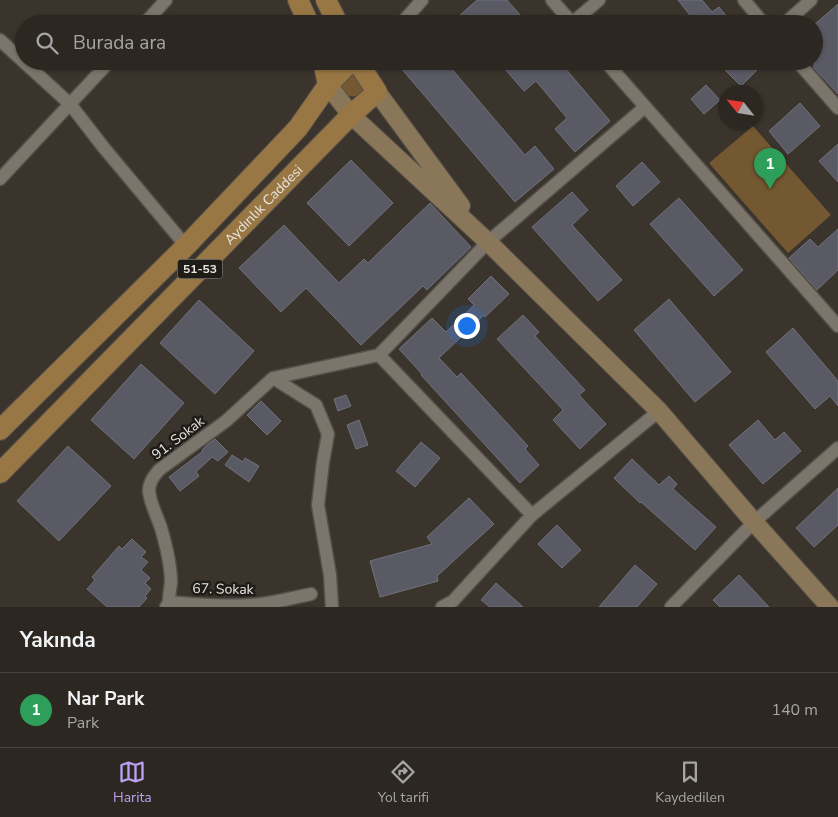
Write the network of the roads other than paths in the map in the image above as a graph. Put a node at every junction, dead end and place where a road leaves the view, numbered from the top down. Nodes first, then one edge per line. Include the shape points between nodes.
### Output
1 (166, 0) edge
2 (298, 0) edge
3 (326, 0) edge
4 (422, 0) edge
5 (552, 0) edge
6 (599, 0) edge
7 (744, 0) edge
8 (811, 0) edge
9 (152, 15) edge
10 (305, 15) edge
11 (334, 15) edge
12 (409, 15) edge
13 (565, 15) edge
14 (581, 15) edge
15 (756, 15) edge
16 (794, 15) edge
17 (0, 40) edge
18 (15, 54) edge
19 (33, 70) edge
20 (102, 70) edge
21 (324, 70) edge
22 (349, 70) edge
23 (363, 70) edge
24 (613, 70) edge
25 (805, 70) edge
26 (328, 85) junction
27 (377, 92) junction
28 (70, 104) junction
29 (644, 107) junction
30 (838, 108) edge
31 (351, 114) junction
32 (0, 179) edge
33 (488, 242) junction
34 (186, 246) junction
35 (838, 326) edge
36 (379, 355) junction
37 (273, 378) junction
38 (659, 411) junction
39 (0, 430) edge
40 (838, 448) edge
41 (0, 473) edge
42 (532, 514) junction
43 (754, 522) junction
44 (311, 594) dead end
45 (168, 605) edge
46 (452, 605) edge
47 (332, 607) edge
48 (671, 607) edge
49 (830, 607) edge

1 - 9 street
2 - 10 main road
3 - 11 main road
4 - 12 street
5 - 13 street
6 - 14 street
7 - 15 street
8 - 16 street
17 - 18 street
19 - 28 street
20 - 28 street
21 - 26 main road
22 - 26 main road, Aydınlık Caddesi
23 - 27 main road
24 - 29 street
25 - 30 street
26 - 31 street
26 - 34 main road, Aydınlık Caddesi / 51-53 via 298,128
27 - 31 main road, Aydınlık Caddesi / 51-53
27 - 33 street
28 - 32 street
28 - 34 street
29 - 33 street
29 - 35 street
31 - 33 street
31 - 41 main road, Aydınlık Caddesi / 51-53
33 - 36 street
33 - 38 street
34 - 39 main road, Aydınlık Caddesi / 51-53
36 - 37 street
36 - 42 street
37 - 45 street, 91. Sokak via 226,421 159,470 150,483 150,498 169,566
37 - 47 street via 316,405 328,434 318,505
38 - 42 street
38 - 43 street
40 - 43 street
42 - 46 street
43 - 48 street
43 - 49 street
44 - 45 street, 67. Sokak via 249,605

